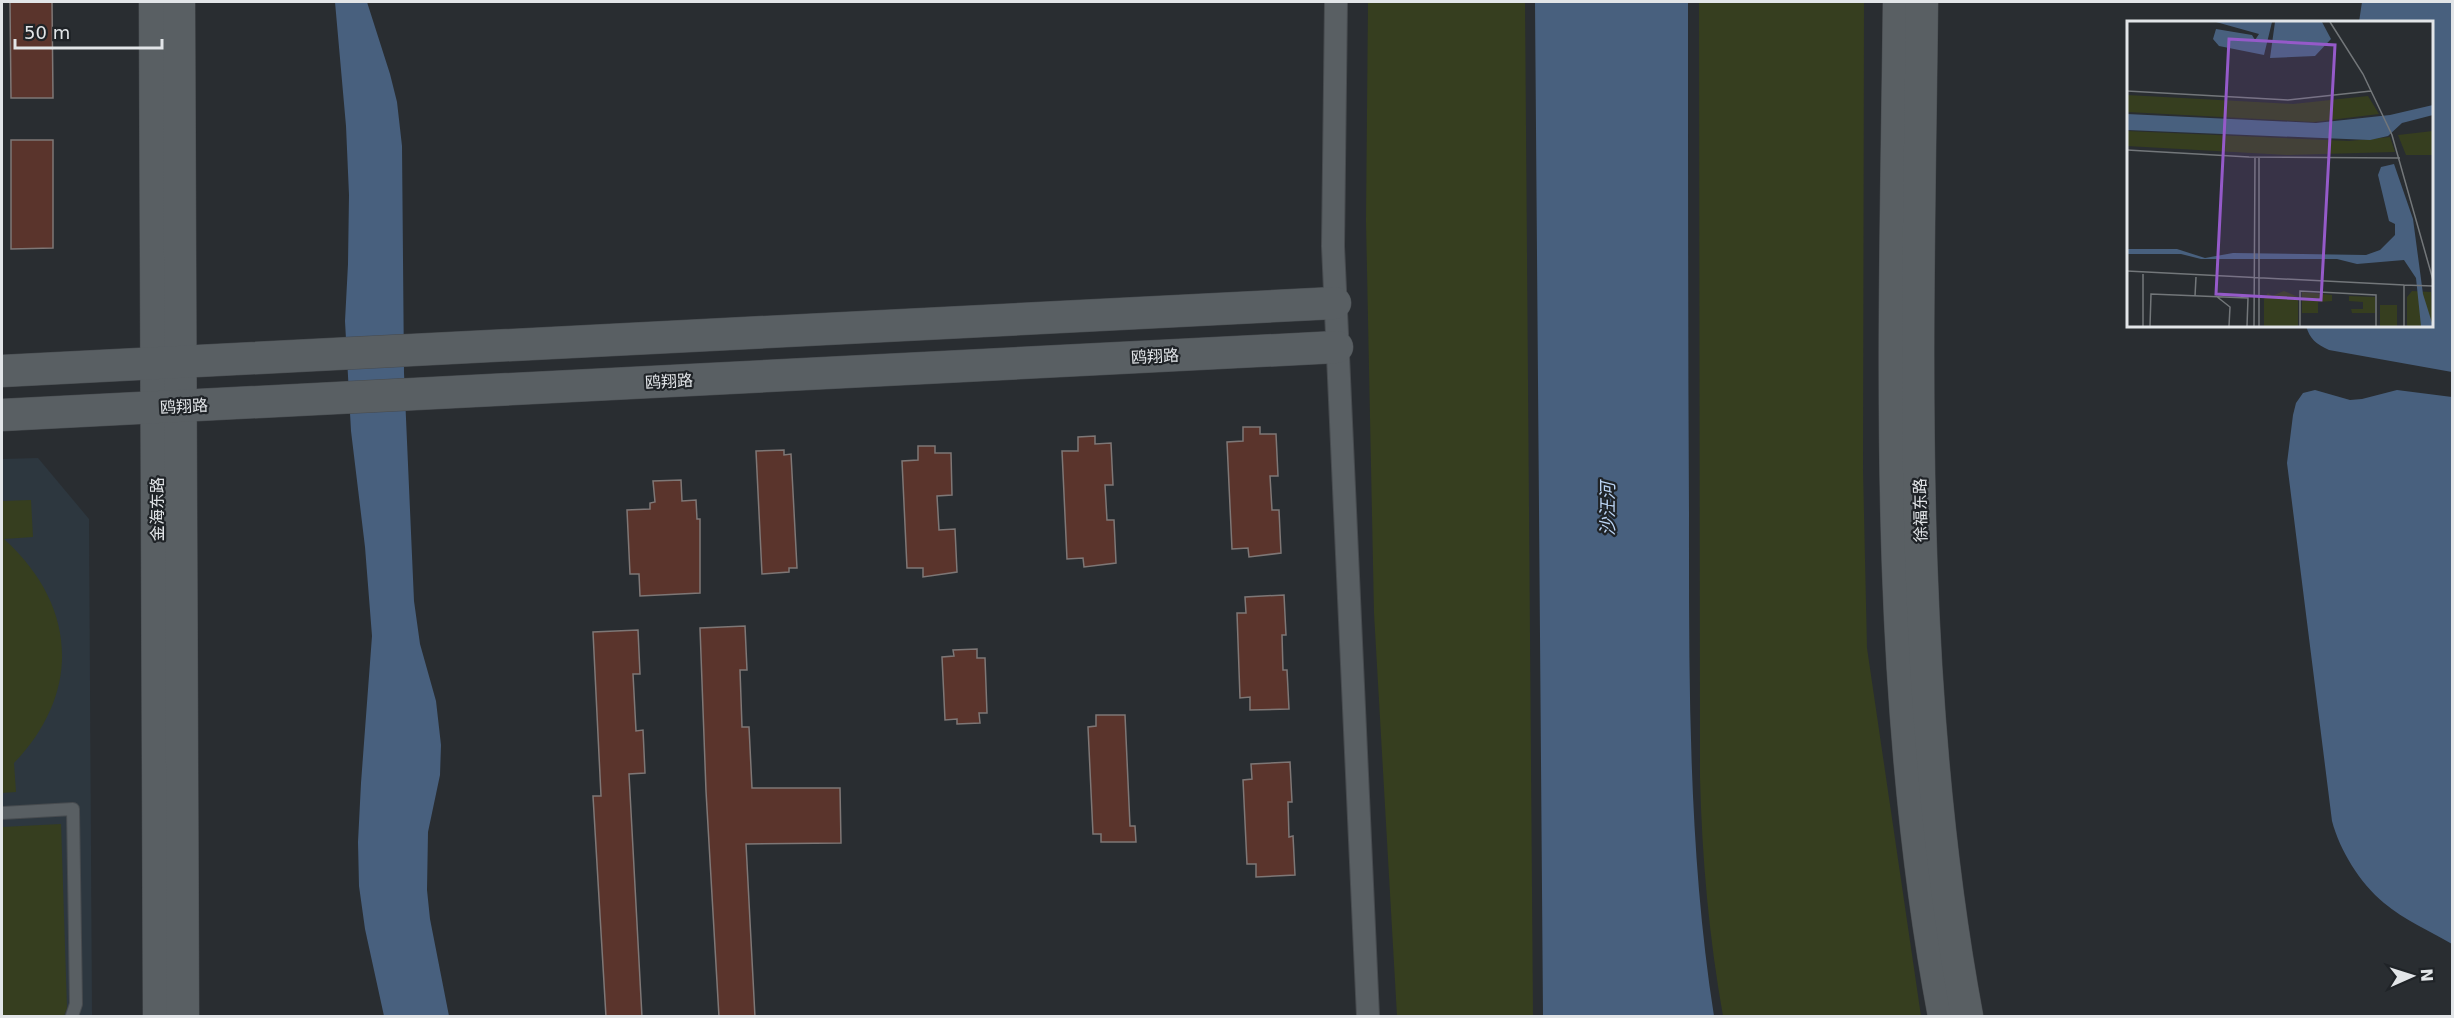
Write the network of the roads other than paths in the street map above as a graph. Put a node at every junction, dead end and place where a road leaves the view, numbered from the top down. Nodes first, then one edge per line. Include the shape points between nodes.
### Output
1 (155, 2) edge
2 (179, 2) edge
3 (1336, 2) edge
4 (1899, 2) edge
5 (1922, 2) edge
6 (1335, 303) junction
7 (1337, 347) junction
8 (169, 362) junction
9 (2, 371) edge
10 (169, 407) junction
11 (2, 415) edge
12 (2, 813) edge
13 (72, 1017) edge
14 (159, 1017) edge
15 (183, 1017) edge
16 (1368, 1017) edge
17 (1944, 1017) edge
18 (1967, 1017) edge

1 - 8 main road, 金海东路
2 - 8 main road, 金海东路
3 - 6 street
4 - 17 main road, 徐福东路 via 1899,593 1916,822
5 - 18 main road, 徐福东路 via 1922,591 1939,820
6 - 7 street
6 - 8 main road
7 - 10 main road, 鸥翔路
7 - 16 street
8 - 9 main road
8 - 10 main road, 金海东路
10 - 11 main road, 鸥翔路
10 - 14 main road, 金海东路
10 - 15 main road, 金海东路
12 - 13 lane via 73,809 76,1004

